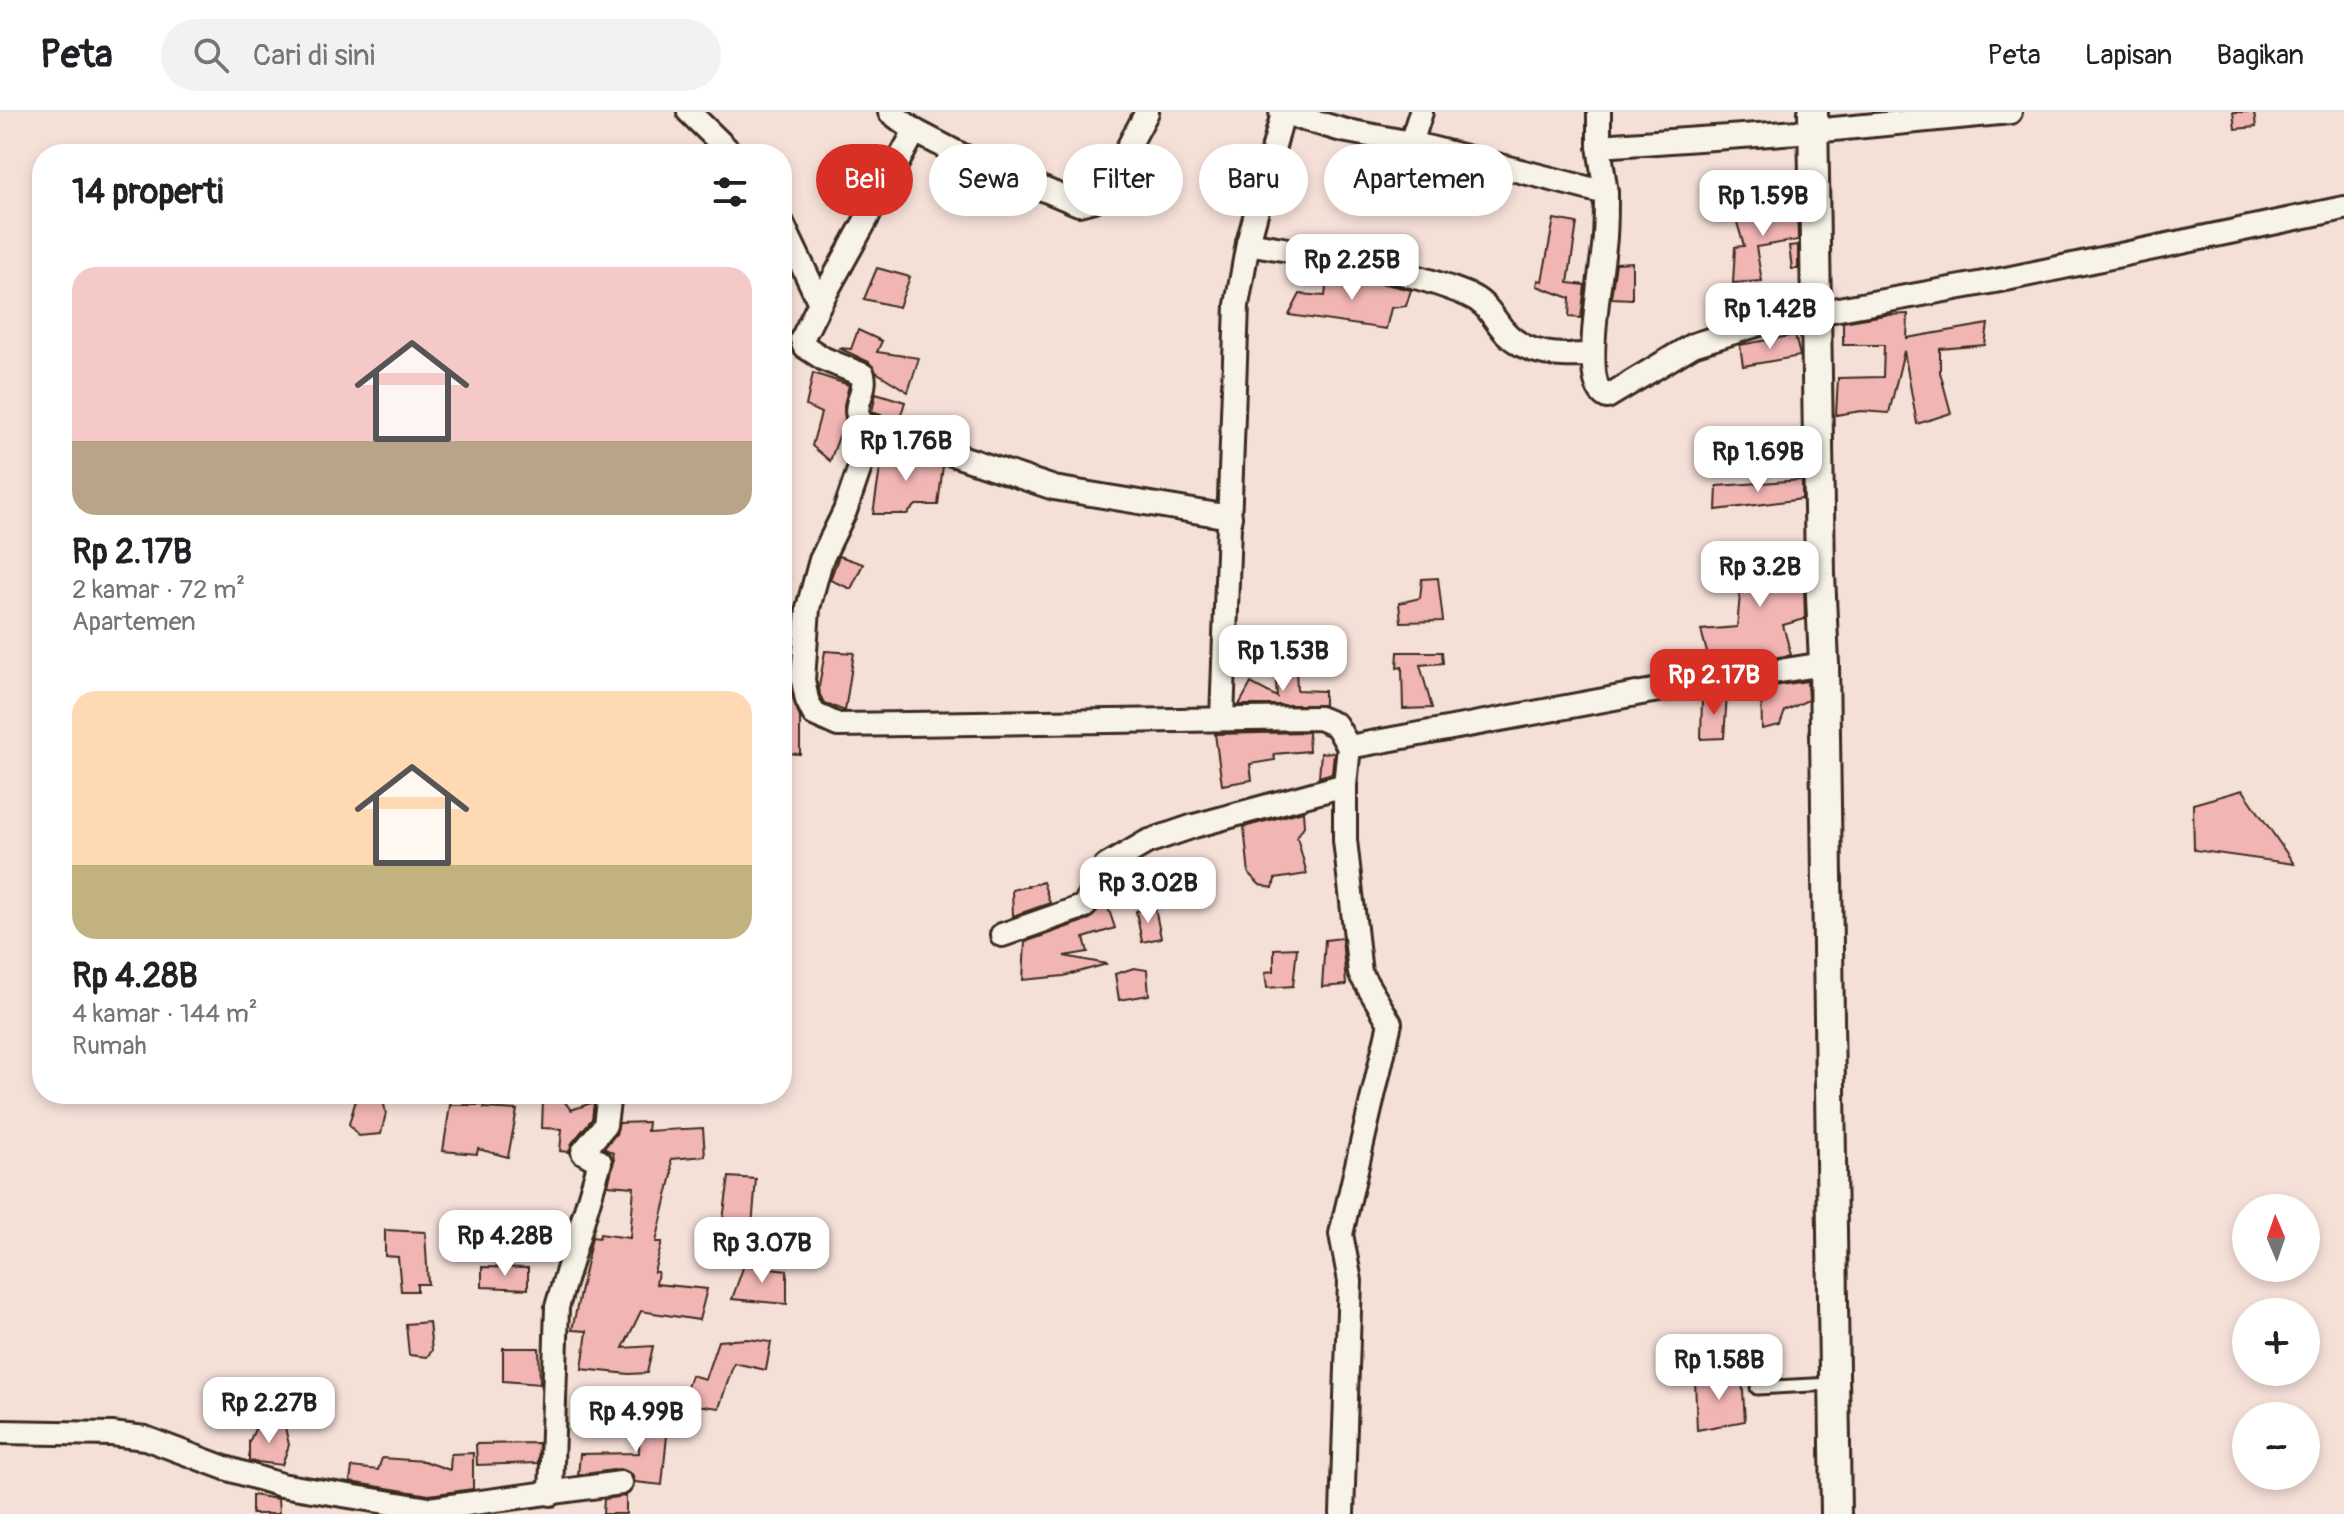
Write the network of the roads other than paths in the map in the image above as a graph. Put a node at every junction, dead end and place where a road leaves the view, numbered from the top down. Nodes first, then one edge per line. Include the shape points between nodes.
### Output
1 (689, 112) edge
2 (890, 112) edge
3 (1147, 112) edge
4 (1282, 112) edge
5 (1421, 112) edge
6 (1599, 112) edge
7 (2010, 112) edge
8 (1813, 121) edge
9 (915, 131) junction
10 (1411, 143) junction
11 (722, 144) edge
12 (1599, 146) junction
13 (1606, 193) junction
14 (2344, 208) edge
15 (1248, 243) junction
16 (792, 244) edge
17 (820, 303) junction
18 (1816, 313) junction
19 (1592, 355) junction
20 (873, 429) junction
21 (1230, 517) junction
22 (1824, 664) junction
23 (1222, 719) junction
24 (1349, 747) junction
25 (1345, 785) junction
26 (1002, 935) dead end
27 (608, 1104) edge
28 (1834, 1384) junction
29 (1757, 1388) dead end
30 (0, 1432) edge
31 (621, 1483) dead end
32 (551, 1494) junction
33 (429, 1512) edge
34 (1342, 1514) edge
35 (1836, 1514) edge

1 - 11 street
2 - 9 street
3 - 9 street via 1105,191 1085,203 1069,201
4 - 10 street
4 - 15 street
5 - 10 street
6 - 12 street
7 - 8 street
8 - 12 street
8 - 18 street
9 - 17 street
10 - 13 street
12 - 13 street
13 - 19 street
14 - 18 street
15 - 19 street via 1435,283 1485,305 1506,332 1540,353
15 - 21 street via 1237,305
16 - 17 street
17 - 20 street via 802,339 804,346 863,375 856,413
18 - 19 street via 1693,345 1607,397 1596,382
18 - 22 street
20 - 21 street via 1054,488
20 - 23 street via 845,511 821,560 808,608 803,680 814,714 838,725
21 - 23 street
22 - 24 street
22 - 28 street
23 - 24 street via 1319,718 1336,725
24 - 25 street
25 - 26 street via 1147,842 1106,866 1085,906
25 - 34 street via 1345,840 1360,973 1390,1023 1341,1234 1350,1281
27 - 32 street via 605,1125 583,1152 600,1162 557,1307
28 - 29 lane
28 - 35 street
30 - 33 street via 145,1438 281,1485
31 - 32 street
32 - 33 street

